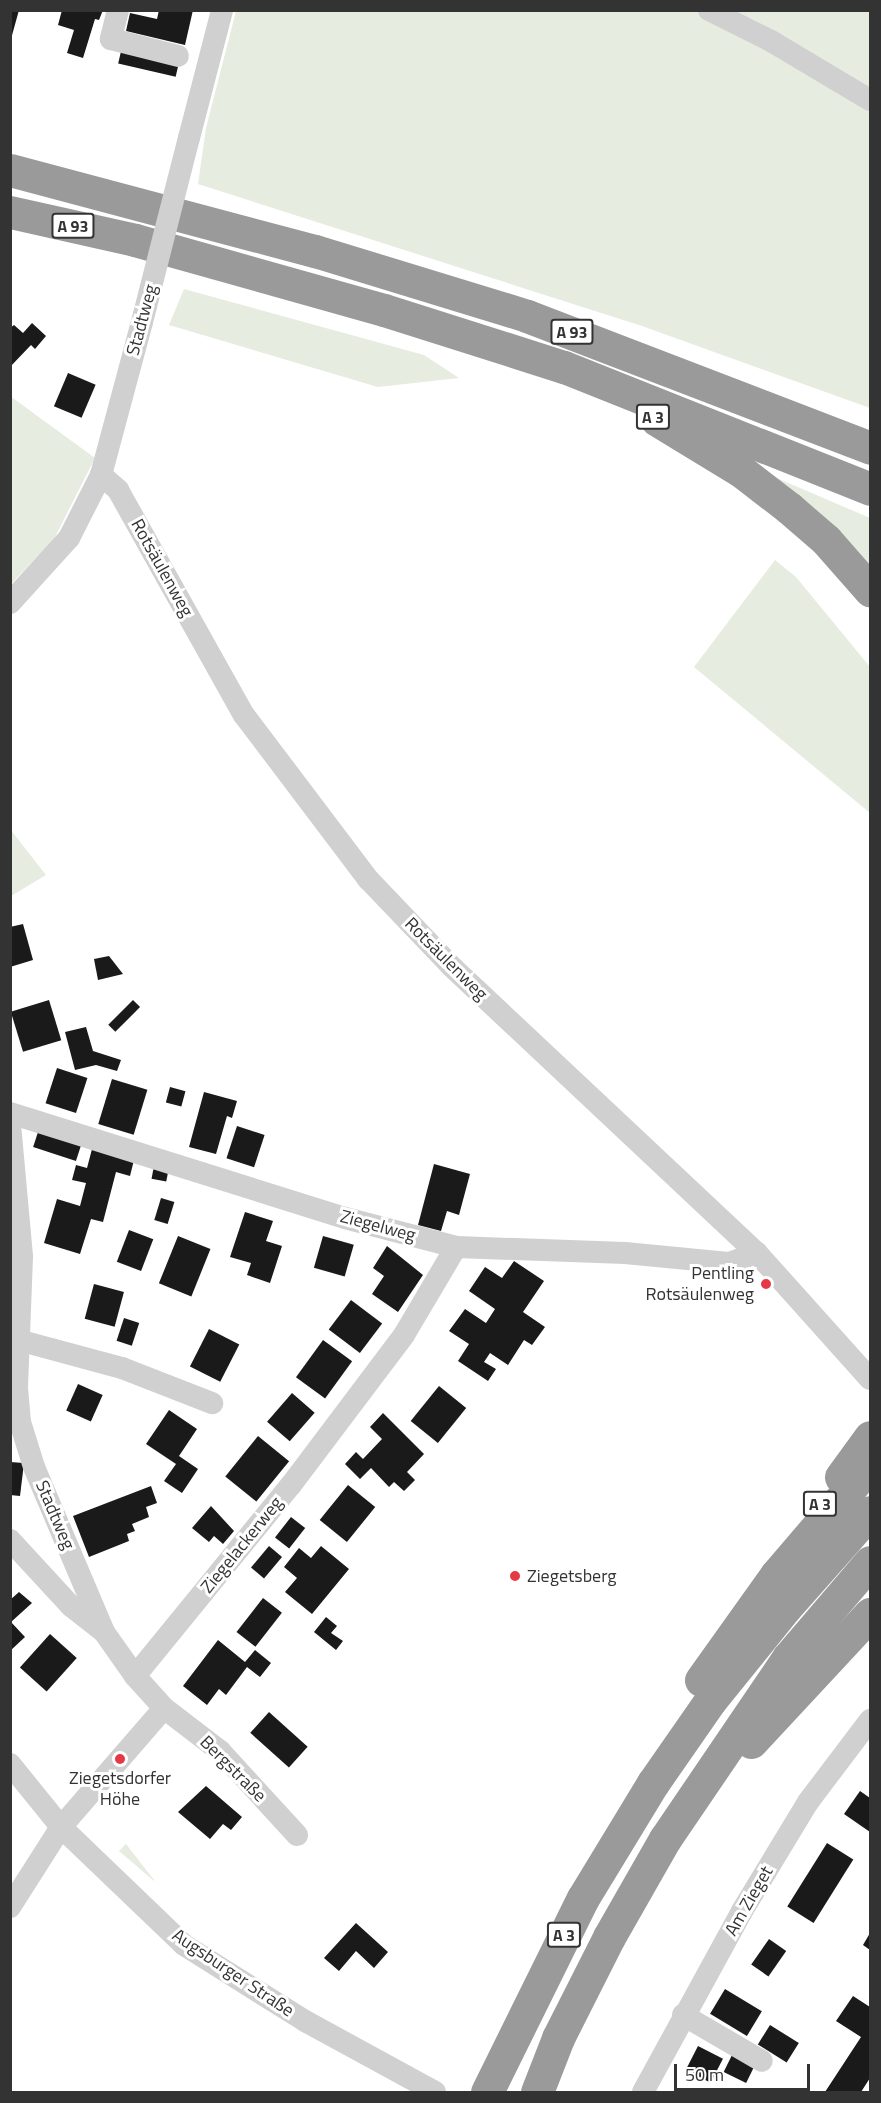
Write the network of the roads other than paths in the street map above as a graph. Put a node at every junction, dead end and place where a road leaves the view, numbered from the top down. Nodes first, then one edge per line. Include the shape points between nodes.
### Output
1 (118, 10) edge
2 (222, 10) edge
3 (709, 10) edge
4 (178, 56) dead end
5 (870, 100) edge
6 (10, 171) edge
7 (10, 212) edge
8 (564, 368) junction
9 (870, 448) edge
10 (101, 475) junction
11 (870, 489) edge
12 (870, 590) edge
13 (10, 603) edge
14 (10, 1113) edge
15 (10, 1124) edge
16 (456, 1247) junction
17 (757, 1254) junction
18 (18, 1340) junction
19 (870, 1379) edge
20 (212, 1402) dead end
21 (870, 1437) edge
22 (870, 1465) edge
23 (870, 1512) edge
24 (10, 1540) edge
25 (870, 1562) edge
26 (776, 1575) junction
27 (870, 1614) edge
28 (104, 1632) junction
29 (135, 1676) junction
30 (164, 1708) junction
31 (870, 1720) edge
32 (10, 1764) edge
33 (653, 1783) junction
34 (61, 1827) junction
35 (297, 1835) dead end
36 (665, 1839) junction
37 (10, 1907) edge
38 (684, 2015) junction
39 (762, 2061) dead end
40 (435, 2092) edge
41 (487, 2092) edge
42 (537, 2092) edge
43 (643, 2092) edge

1 - 4 street via 111,39
2 - 10 street, Stadtweg, bridge
3 - 5 street via 771,41
6 - 9 highway, A 93 via 303,247 527,316
7 - 8 highway, A 93 via 135,240 328,294
8 - 11 highway, A 93
8 - 12 highway, A 3 via 741,471 826,540
10 - 13 street, Stadtweg via 69,537
10 - 17 street, Rotsäulenweg via 118,490 244,715 368,879 451,966
14 - 16 street, Ziegelweg via 345,1218
15 - 18 street, Stadtweg via 22,1257
16 - 17 street, Ziegelweg via 625,1253 729,1263
16 - 29 street, Ziegelackerweg via 404,1335 291,1485
17 - 19 street, Rotsäulenweg
18 - 20 street via 122,1368
18 - 28 street, Stadtweg via 20,1422
21 - 26 highway, A 3 via 784,1550
22 - 26 highway, A 3
23 - 33 highway, A 3 via 710,1701
24 - 28 street via 71,1606
25 - 36 highway, A 3 via 788,1658
26 - 33 highway, A 3 via 689,1696 657,1749
27 - 36 highway via 753,1739 709,1801
28 - 29 street, Stadtweg
29 - 30 street
30 - 34 street
30 - 35 street, Bergstraße via 220,1751
31 - 38 street, Am Zieget via 808,1802
32 - 34 street, Augsburger Straße
33 - 41 highway, A 3 via 583,1898
34 - 37 street
34 - 40 street, Augsburger Straße via 184,1945 305,2021
36 - 42 highway, A 3 via 609,1937 558,2038
38 - 39 street
38 - 43 street, Am Zieget

